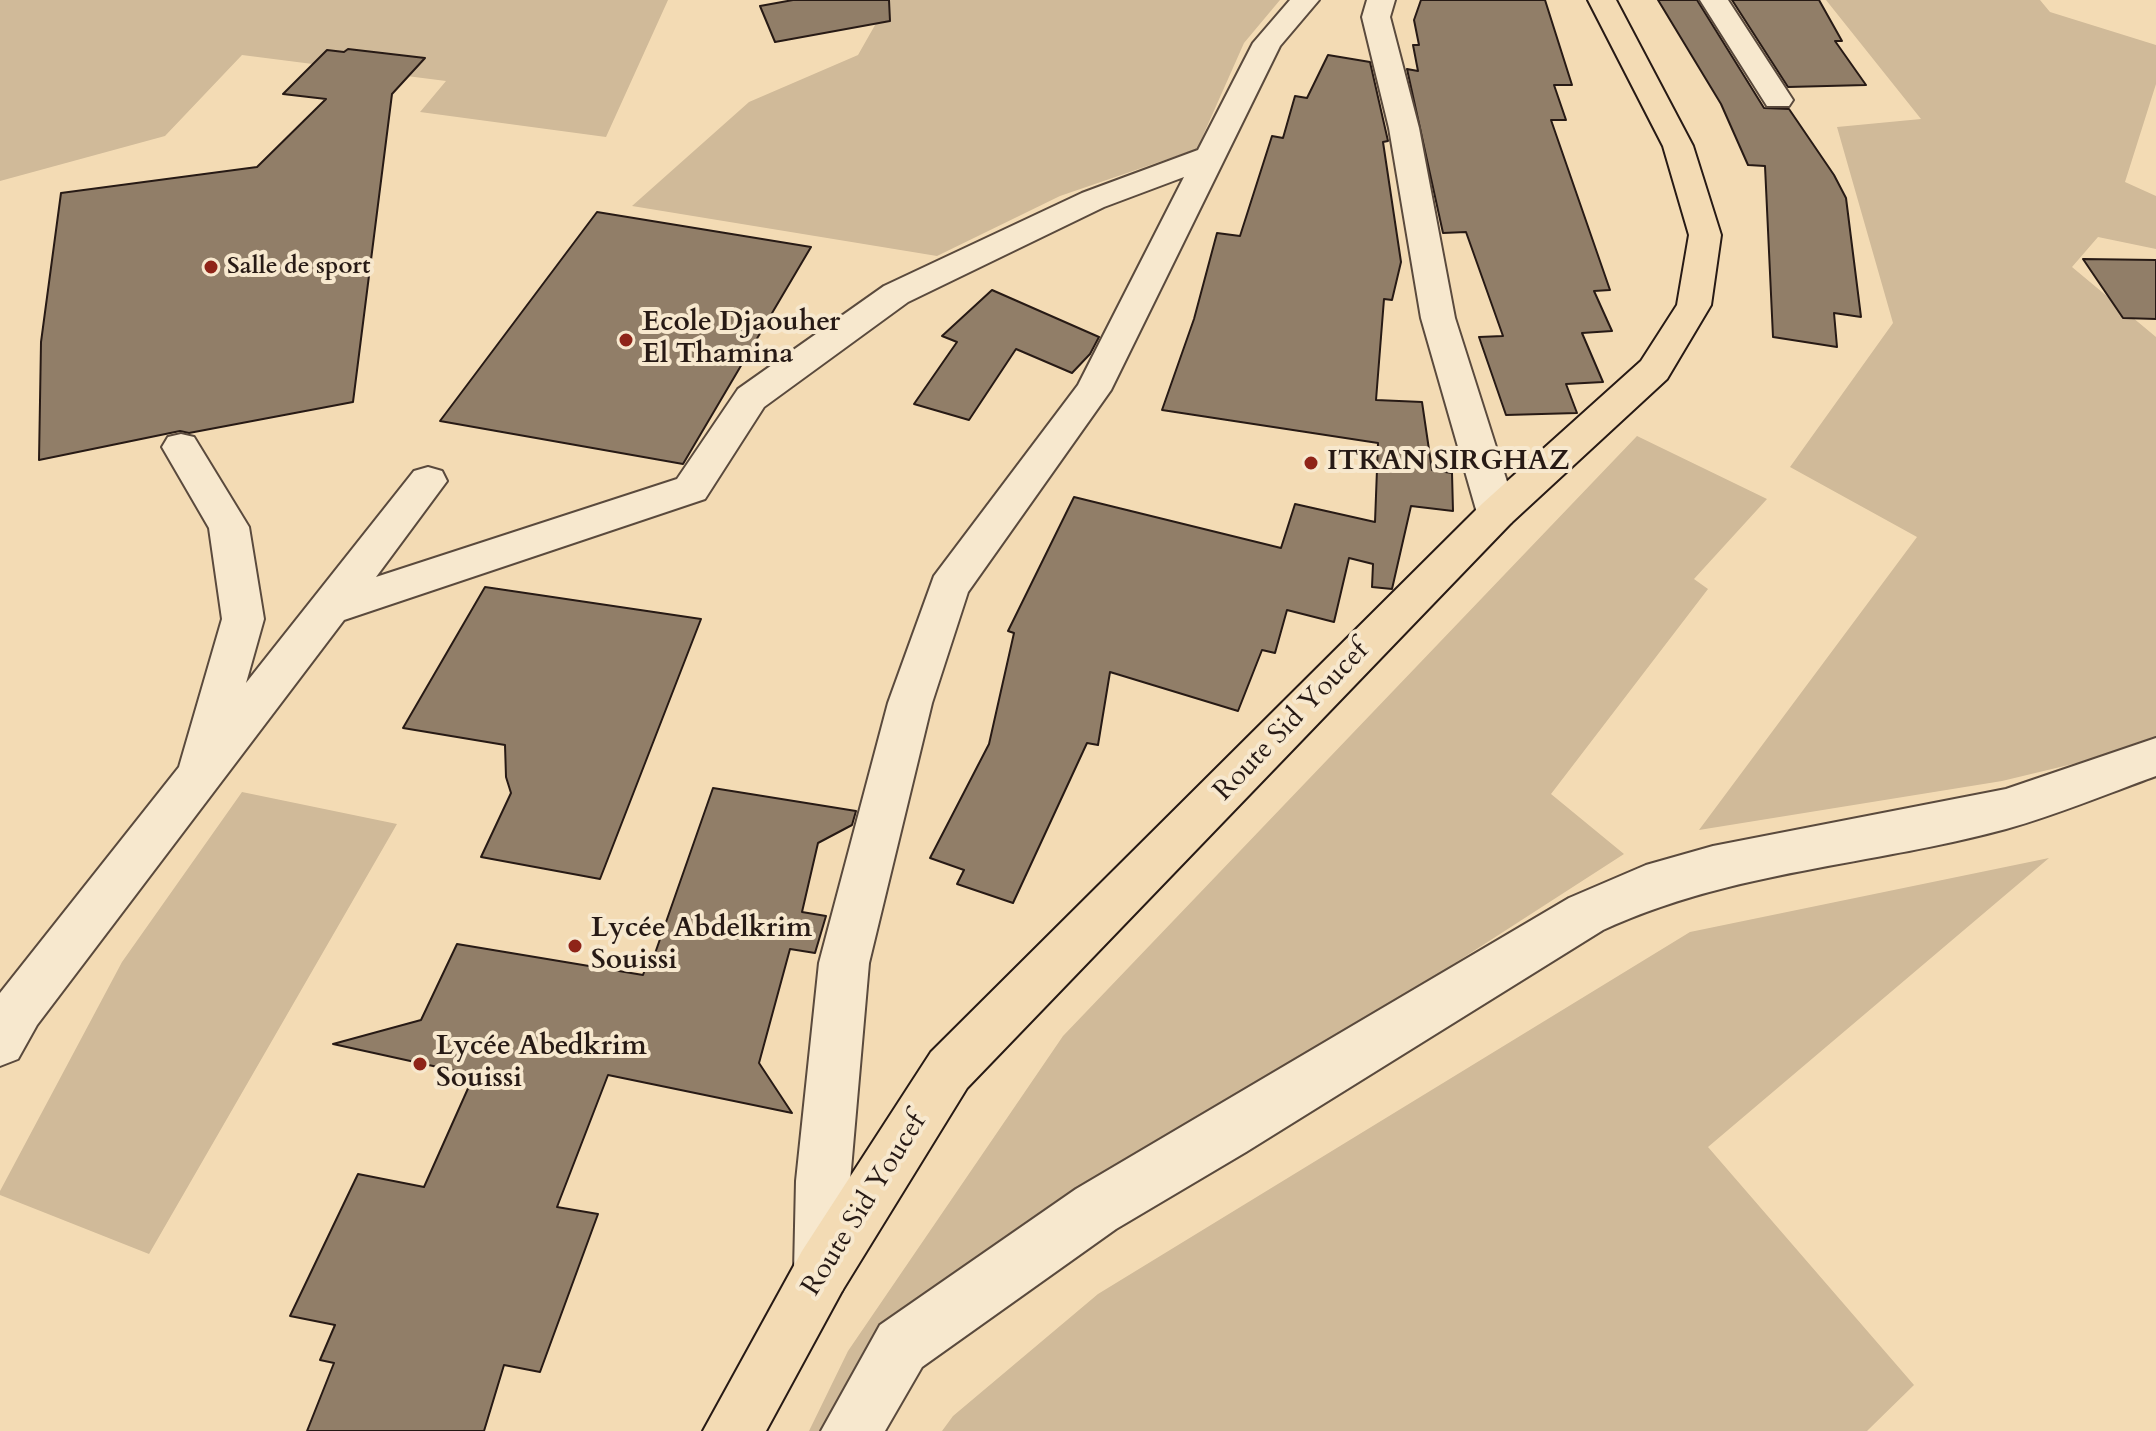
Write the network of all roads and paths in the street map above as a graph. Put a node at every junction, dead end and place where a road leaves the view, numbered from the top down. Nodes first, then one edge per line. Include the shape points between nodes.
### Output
1 (1305, 0) edge
2 (1381, 0) edge
3 (1602, 0) edge
4 (1714, 0) edge
5 (1778, 100) dead end
6 (1211, 156) junction
7 (181, 447) dead end
8 (428, 481) dead end
9 (1497, 513) junction
10 (334, 607) junction
11 (2156, 757) edge
12 (193, 789) junction
13 (0, 1041) edge
14 (822, 1271) junction
15 (733, 1431) edge
16 (851, 1431) edge

1 - 6 street via 1267,43
2 - 9 street via 1376,17 1404,128 1438,318
3 - 9 main road, Route Sid Youcef via 1678,146 1705,235 1694,305 1654,370
4 - 5 street
6 - 10 street via 1093,200 896,294 751,398 691,489
6 - 14 street via 1093,390 949,587 910,703 844,963 823,1181
7 - 12 street via 229,527 243,619
8 - 10 street
9 - 14 main road, Route Sid Youcef via 949,1070
10 - 12 street
11 - 16 street via 2006,809 1713,867 1646,887 1586,914 1096,1209 995,1279 901,1346
12 - 13 street via 19,1008
14 - 15 main road, Route Sid Youcef

